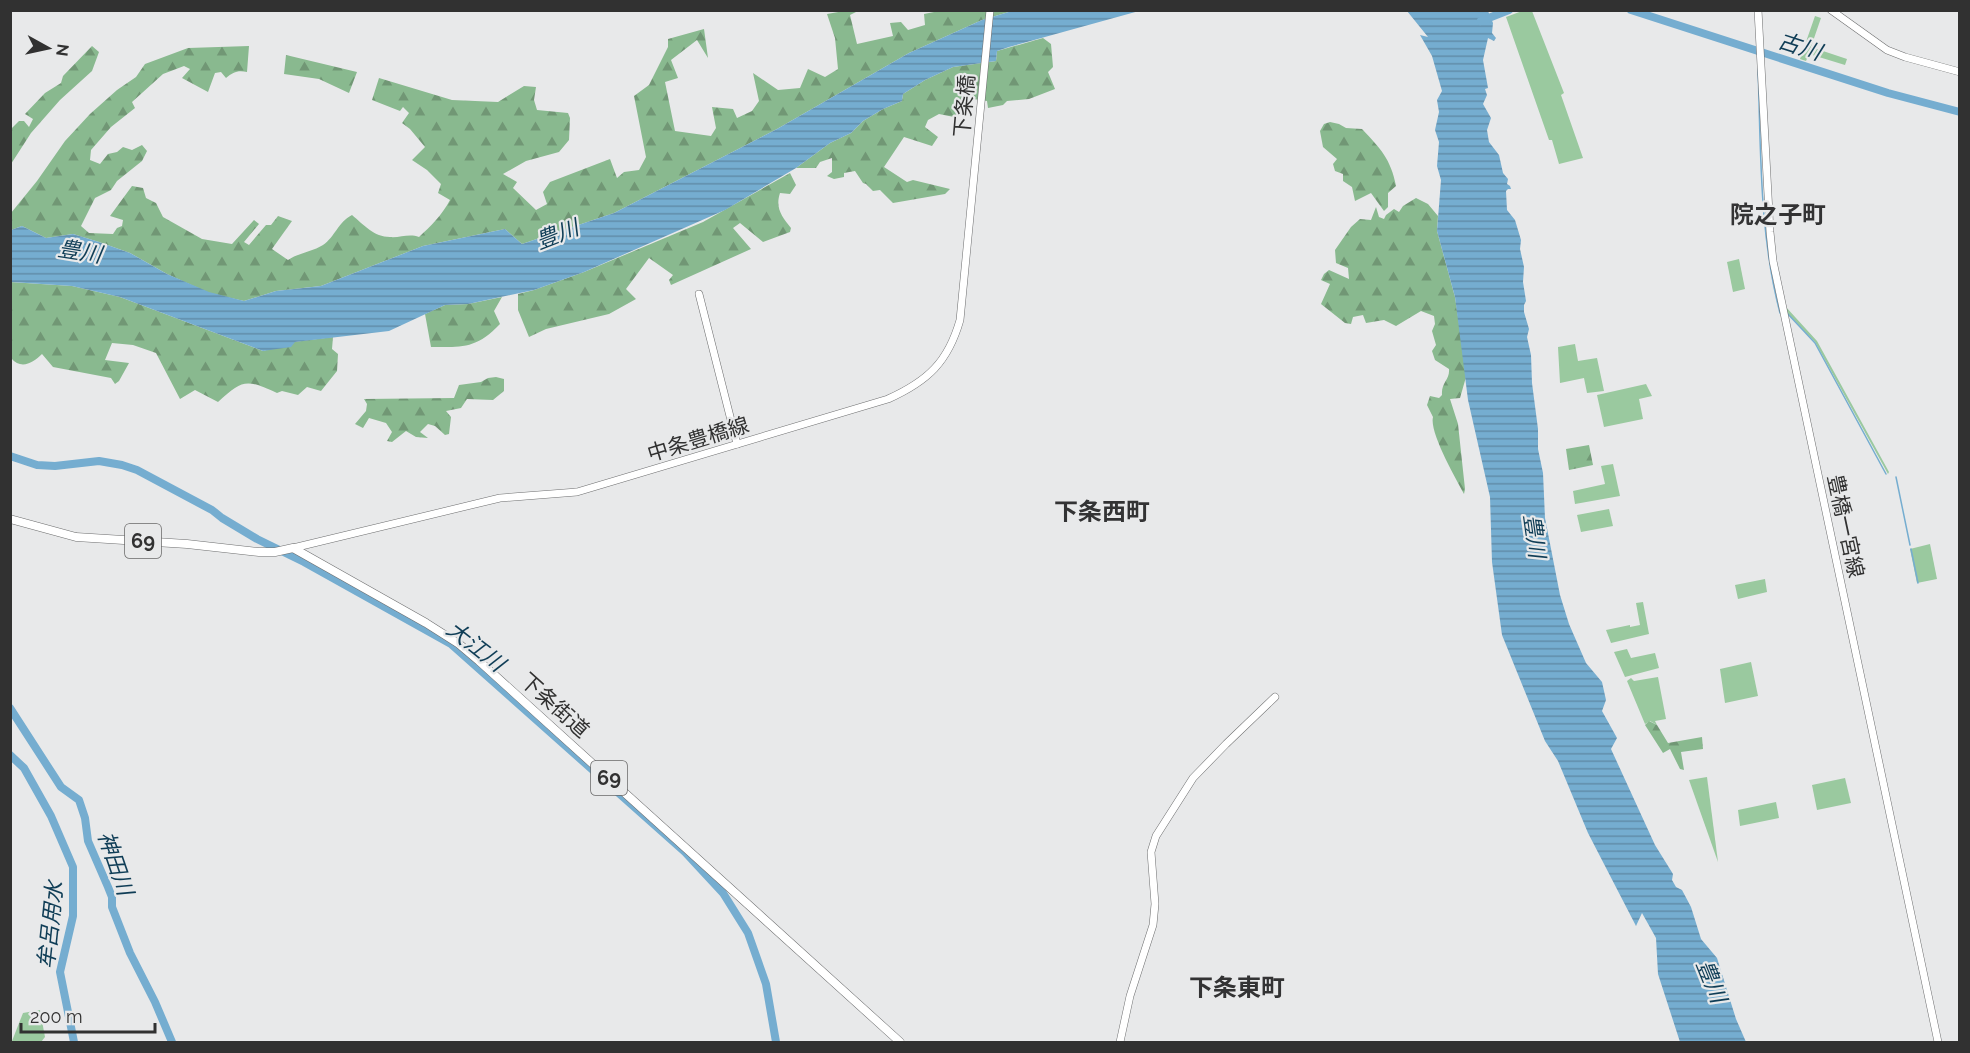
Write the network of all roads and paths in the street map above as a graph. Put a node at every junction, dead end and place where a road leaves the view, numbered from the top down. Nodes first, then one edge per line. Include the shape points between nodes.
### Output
1 (990, 10) edge
2 (1758, 10) edge
3 (1831, 10) edge
4 (1959, 72) edge
5 (972, 205) joint
6 (699, 294) dead end
7 (736, 444) junction
8 (10, 519) edge
9 (290, 548) junction
10 (1275, 697) dead end
11 (900, 1042) edge
12 (1120, 1042) edge
13 (1938, 1042) edge

1 - 5 main road, 下条橋
2 - 13 main road, 豊橋一宮線 via 1773,261
3 - 4 main road via 1887,50
5 - 7 main road, 中条豊橋線 via 960,320 951,347 934,371 888,399
6 - 7 main road
7 - 9 main road, 中条豊橋線 via 577,492 494,499
8 - 9 main road, 69 via 87,539 259,552
9 - 11 main road, 下条街道 / 69 via 459,644
10 - 12 main road via 1193,778 1156,836 1151,852 1153,926

